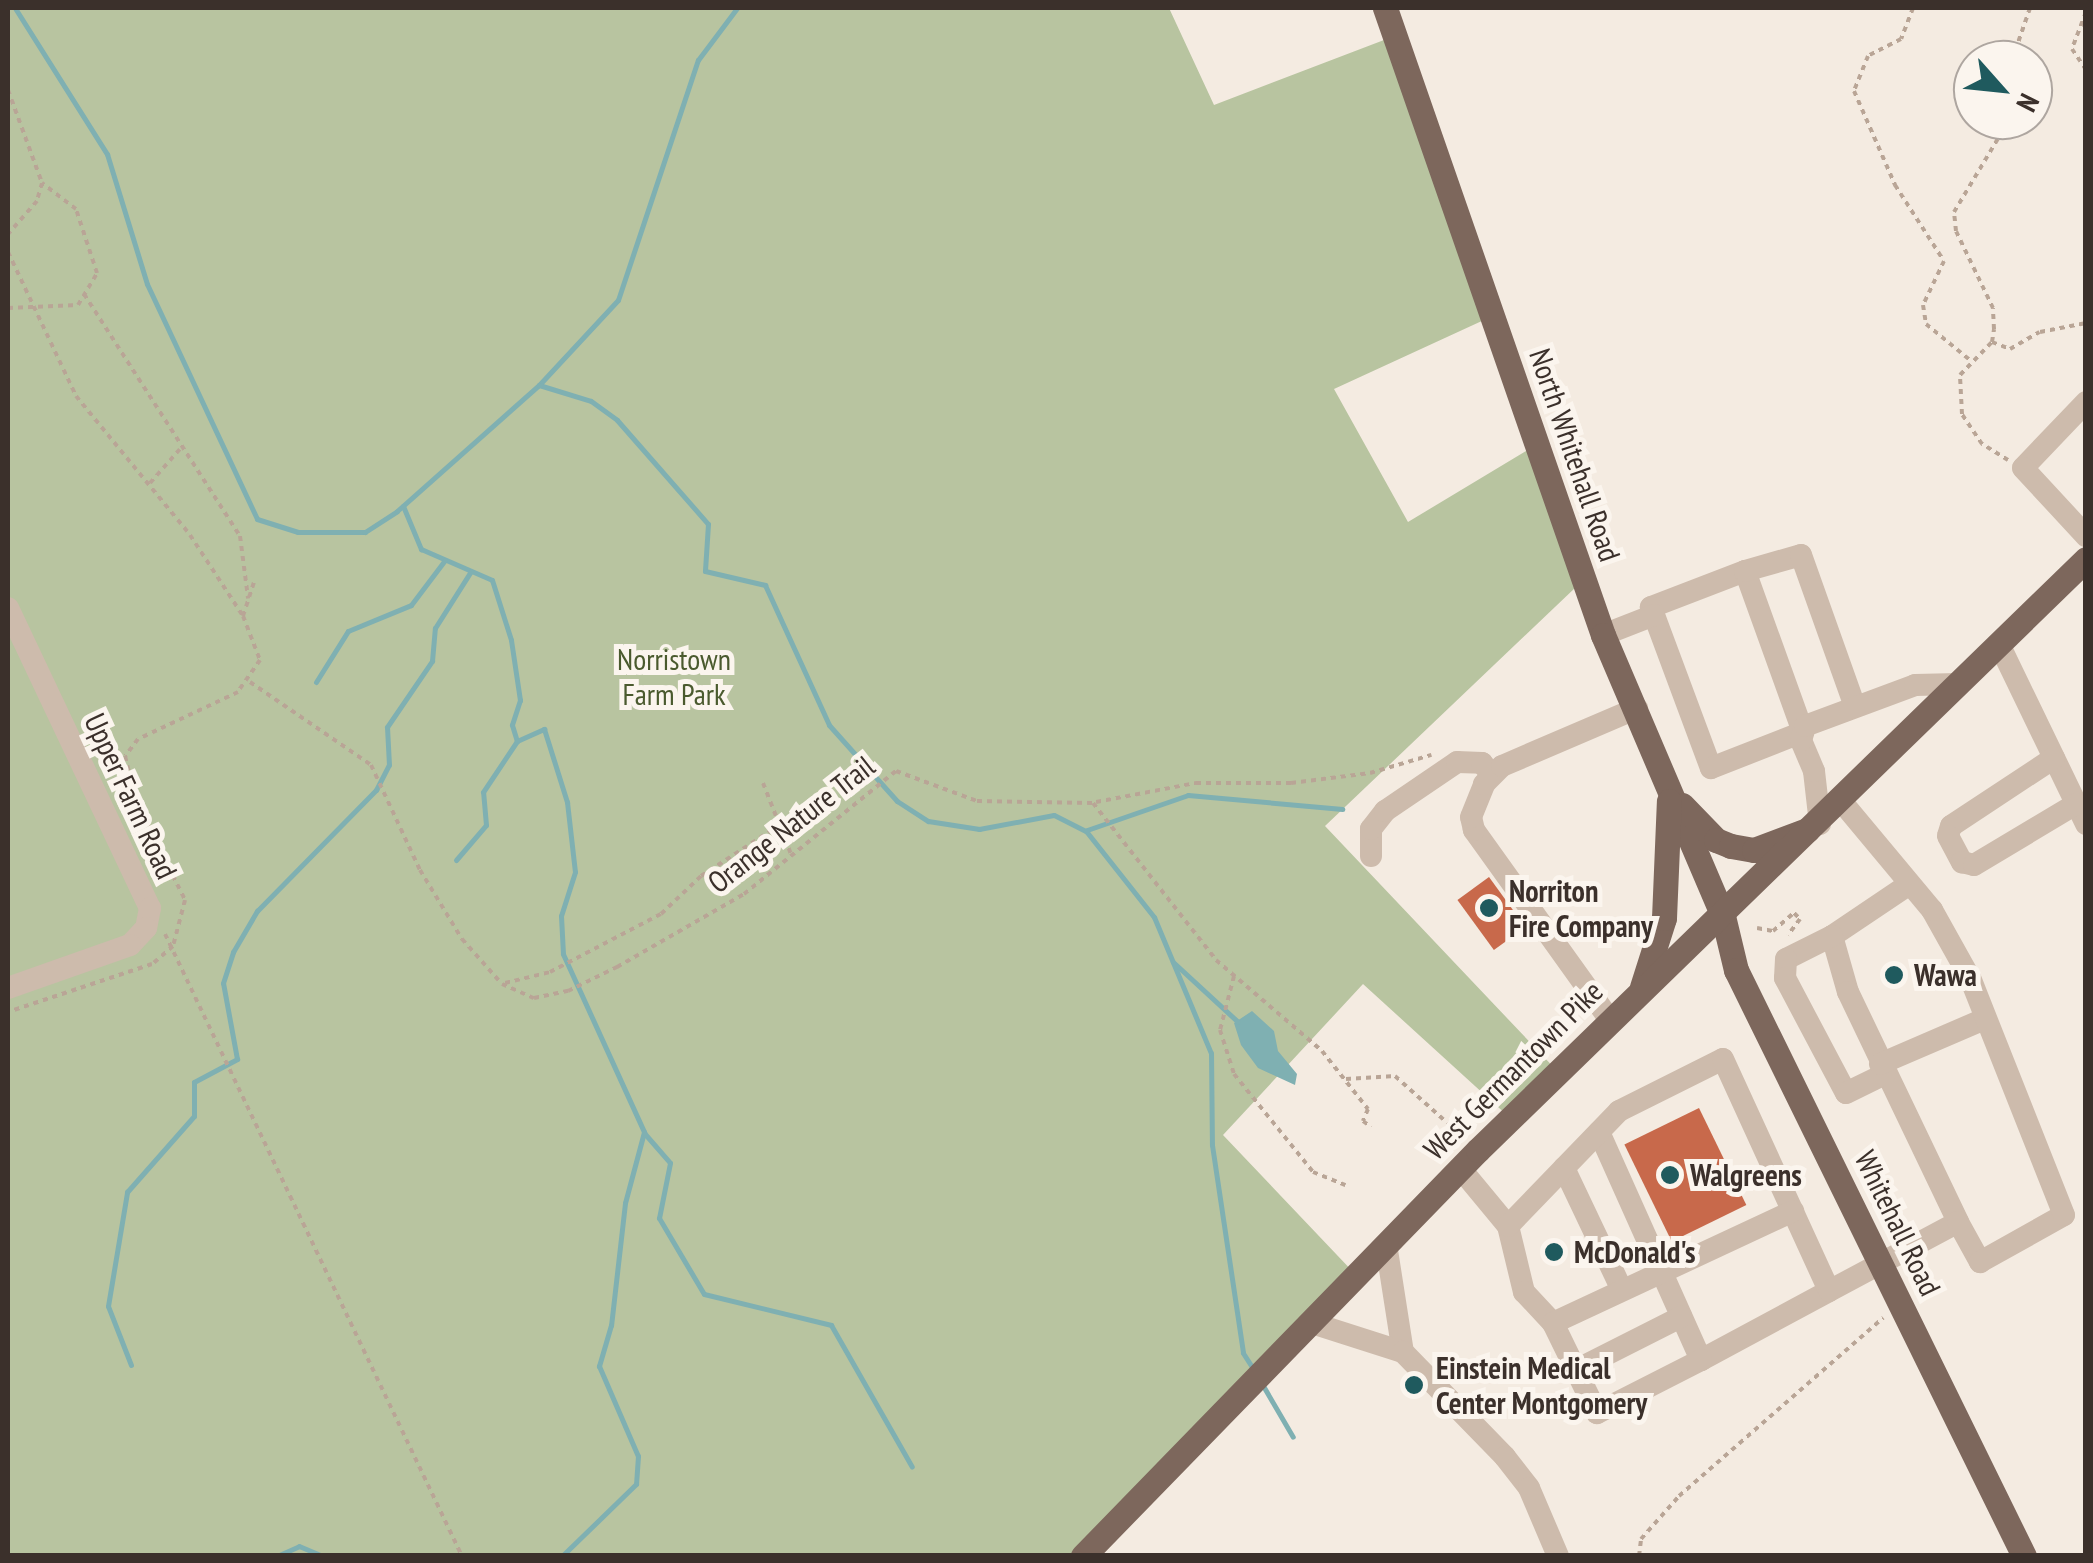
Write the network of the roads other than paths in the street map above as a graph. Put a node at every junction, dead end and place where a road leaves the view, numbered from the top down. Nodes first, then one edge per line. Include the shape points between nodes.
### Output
1 (1385, 8) edge
2 (2086, 402) edge
3 (2086, 536) edge
4 (2086, 559) edge
5 (1745, 571) junction
6 (8, 608) edge
7 (1654, 615) junction
8 (1603, 635) junction
9 (1999, 644) junction
10 (1958, 684) junction
11 (1854, 704) junction
12 (1637, 708) junction
13 (1803, 732) junction
14 (2054, 758) junction
15 (1491, 774) junction
16 (1669, 790) junction
17 (1842, 802) junction
18 (2081, 814) edge
19 (1820, 824) junction
20 (1371, 856) dead end
21 (1908, 885) junction
22 (1723, 916) junction
23 (1832, 936) junction
24 (8, 988) edge
25 (1641, 989) junction
26 (1610, 1020) junction
27 (1982, 1020) junction
28 (1883, 1069) junction
29 (1599, 1132) junction
30 (1469, 1159) junction
31 (1564, 1168) junction
32 (1793, 1211) junction
33 (1958, 1222) junction
34 (1508, 1226) junction
35 (1386, 1244) junction
36 (1884, 1266) junction
37 (1660, 1268) junction
38 (1621, 1288) junction
39 (1829, 1291) junction
40 (1681, 1317) junction
41 (1312, 1323) junction
42 (1553, 1323) junction
43 (1403, 1352) junction
44 (1701, 1360) junction
45 (1576, 1370) junction
46 (1083, 1556) edge
47 (1558, 1556) edge
48 (2024, 1556) edge

1 - 8 main road, North Whitehall Road
2 - 3 street via 2023,468
4 - 9 main road, West Germantown Pike
5 - 7 street via 1651,606
5 - 11 street via 1800,555
5 - 13 street
6 - 24 street, Upper Farm Road via 150,908 146,928 130,944
7 - 8 street
7 - 13 street via 1711,768
8 - 12 main road, North Whitehall Road
9 - 10 main road, West Germantown Pike
9 - 14 street
10 - 11 street via 1916,685
10 - 17 main road, West Germantown Pike
11 - 13 street
12 - 15 street
12 - 16 main road, North Whitehall Road
13 - 19 street
14 - 18 street
14 - 18 street via 1951,826 1948,836 1962,862 1974,865
15 - 20 street via 1482,763 1457,762 1385,810 1370,830
15 - 26 street via 1474,805 1474,830
16 - 19 main road via 1716,840 1731,846 1754,850
16 - 22 main road, North Whitehall Road
16 - 25 main road via 1664,918
17 - 19 main road, West Germantown Pike
17 - 21 street via 1887,849
19 - 22 main road, West Germantown Pike
21 - 23 street
21 - 27 street via 1932,910 1970,978
22 - 25 main road, West Germantown Pike
22 - 36 main road, Whitehall Road via 1736,970
23 - 28 street
23 - 28 street via 1786,959 1786,978 1846,1093
25 - 26 main road, West Germantown Pike
26 - 30 main road, West Germantown Pike
27 - 28 street
27 - 33 street via 2064,1215 1980,1262
28 - 33 street
29 - 31 street
29 - 32 street via 1619,1110 1723,1058
29 - 37 street
30 - 34 street
30 - 35 main road, West Germantown Pike
31 - 34 street
31 - 38 street
32 - 37 street
32 - 39 street
33 - 36 street
34 - 42 street via 1524,1292
35 - 41 main road, West Germantown Pike
35 - 43 street
36 - 39 street
36 - 48 main road, Whitehall Road
37 - 38 street
37 - 40 street
38 - 42 street
39 - 44 street
40 - 44 street
40 - 45 street
41 - 43 street
41 - 46 main road, West Germantown Pike
42 - 45 street
43 - 47 street via 1517,1472
44 - 45 street via 1597,1414

